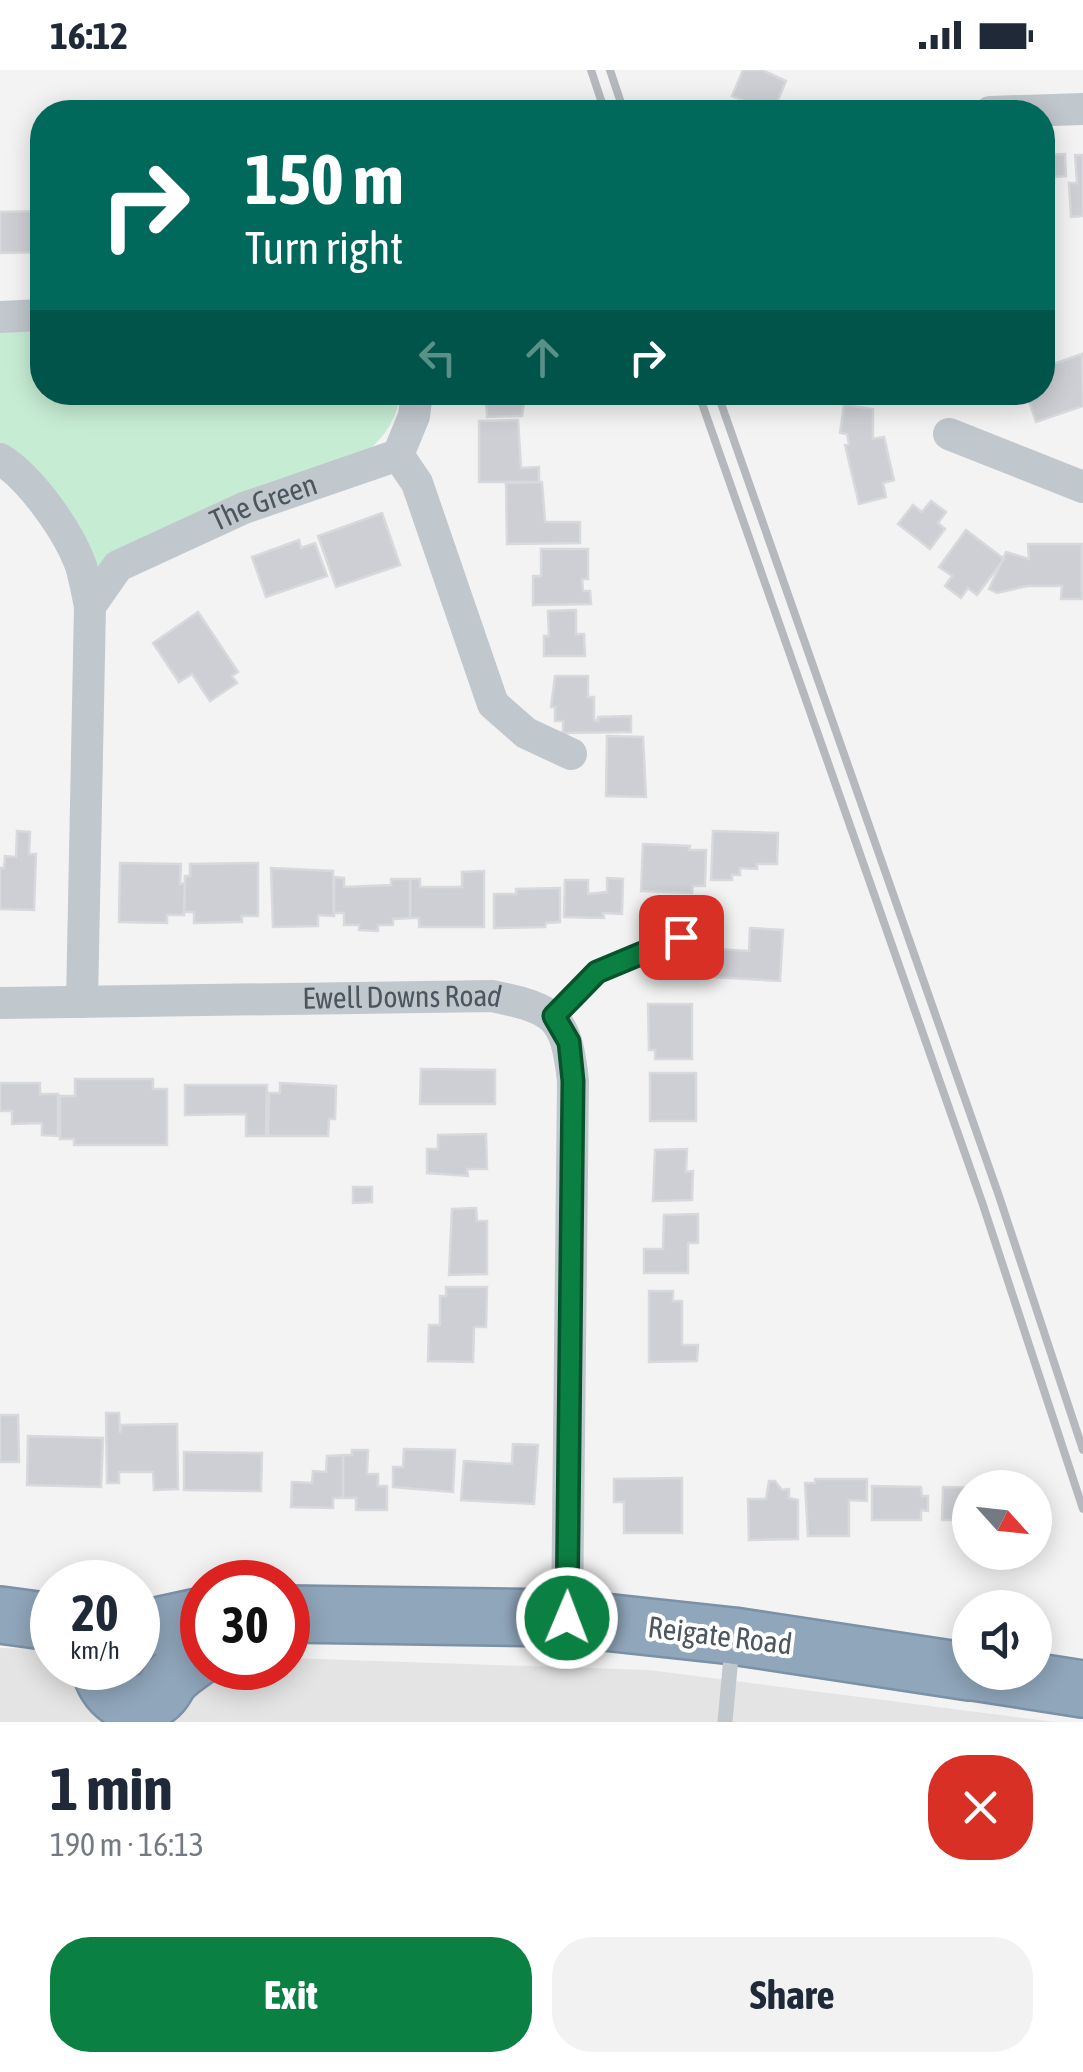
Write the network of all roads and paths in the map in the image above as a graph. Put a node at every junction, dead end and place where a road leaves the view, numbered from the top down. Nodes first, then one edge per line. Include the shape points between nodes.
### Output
1 (1083, 109) edge
2 (1055, 110) edge
3 (30, 316) edge
4 (0, 318) edge
5 (415, 405) edge
6 (949, 434) dead end
7 (398, 455) junction
8 (0, 459) edge
9 (1083, 487) edge
10 (90, 606) junction
11 (571, 754) dead end
12 (681, 937) dead end
13 (82, 1002) junction
14 (0, 1003) edge
15 (554, 1016) junction
16 (310, 1614) edge
17 (567, 1618) junction
18 (733, 1636) junction
19 (160, 1640) edge
20 (160, 1666) edge
21 (952, 1669) edge
22 (726, 1722) edge

1 - 2 street
3 - 4 street
5 - 7 street
6 - 9 street
7 - 10 street, The Green via 244,508 118,566
7 - 11 street via 417,483 494,704 526,733
8 - 10 street via 64,531
10 - 13 street
12 - 15 lane via 597,972
13 - 14 street, Ewell Downs Road
13 - 15 street, Ewell Downs Road via 492,996
15 - 17 street via 569,1042 573,1081
16 - 17 highway, Reigate Road
17 - 18 highway, Reigate Road
18 - 21 highway, Reigate Road
18 - 22 lane
19 - 20 highway via 171,1654

